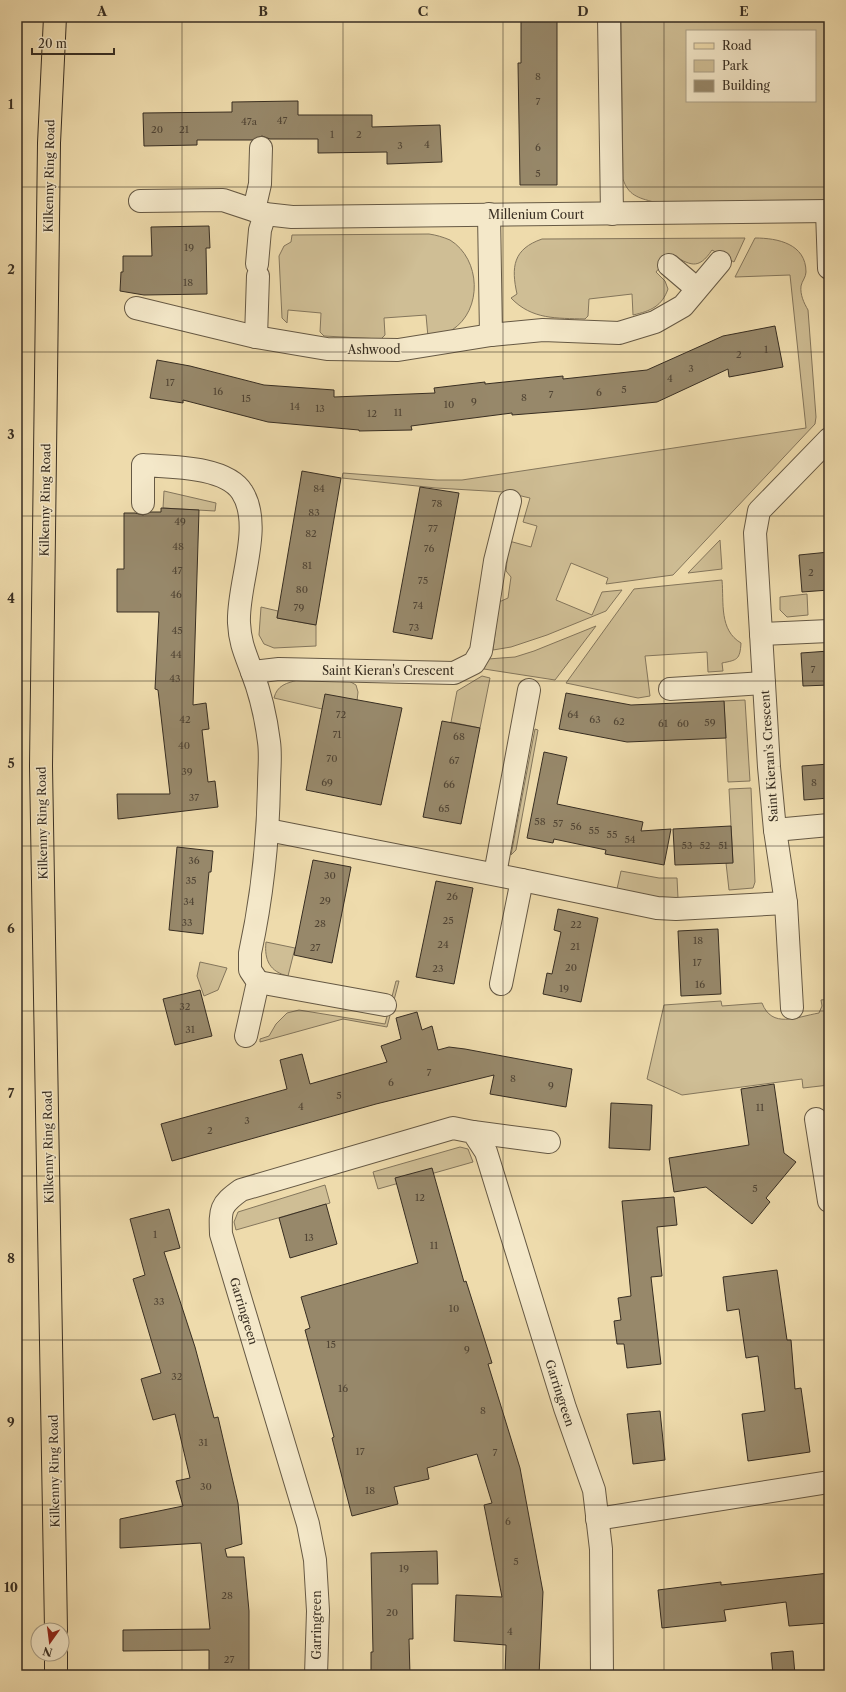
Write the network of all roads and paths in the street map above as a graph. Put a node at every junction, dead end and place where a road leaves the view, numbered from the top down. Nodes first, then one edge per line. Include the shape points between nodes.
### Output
1 (55, 17) edge
2 (609, 17) edge
3 (261, 148) dead end
4 (140, 201) dead end
5 (828, 211) edge
6 (259, 212) junction
7 (490, 214) junction
8 (612, 214) junction
9 (720, 262) dead end
10 (669, 265) dead end
11 (829, 268) edge
12 (696, 288) junction
13 (136, 308) dead end
14 (491, 335) junction
15 (256, 337) junction
16 (829, 439) edge
17 (510, 501) dead end
18 (143, 503) dead end
19 (829, 631) edge
20 (761, 634) junction
21 (252, 672) junction
22 (764, 683) junction
23 (670, 689) dead end
24 (529, 690) dead end
25 (829, 825) edge
26 (268, 830) junction
27 (775, 830) junction
28 (495, 874) junction
29 (522, 880) junction
30 (786, 903) junction
31 (258, 982) junction
32 (501, 984) dead end
33 (385, 1005) dead end
34 (792, 1008) dead end
35 (246, 1036) dead end
36 (816, 1119) dead end
37 (473, 1132) junction
38 (549, 1142) dead end
39 (829, 1201) edge
40 (829, 1482) edge
41 (597, 1519) junction
42 (56, 1622) edge
43 (56, 1662) edge
44 (56, 1675) edge
45 (316, 1675) edge
46 (602, 1675) edge

1 - 42 main road, Kilkenny Ring Road via 49,143 40,766
2 - 8 street
3 - 6 street
4 - 6 street via 223,200
5 - 8 street, Millenium Court
5 - 11 street
6 - 7 street, Millenium Court via 292,217
6 - 15 street
7 - 8 street, Millenium Court
7 - 14 street
9 - 12 street, Ashwood
10 - 12 street
12 - 14 street, Ashwood via 683,306 655,322 619,333 543,330
13 - 15 street, Ashwood
14 - 15 street, Ashwood via 398,350 327,349
16 - 20 street, Saint Kieran's Crescent via 759,511 755,533
17 - 21 street, Saint Kieran's Crescent via 495,561 481,651 474,663 454,673 279,669
18 - 21 street via 143,465 196,469 225,478 242,491 249,505 251,522 238,621 241,646
19 - 20 street
20 - 22 street, Saint Kieran's Crescent
21 - 26 street via 264,708 270,745
22 - 23 street, Saint Kieran's Crescent
22 - 27 street, Saint Kieran's Crescent
24 - 28 street
25 - 27 street, Saint Kieran's Crescent
26 - 28 street
26 - 31 street via 250,953 250,970
27 - 30 street, Saint Kieran's Crescent
28 - 29 street
29 - 30 street via 656,908
29 - 32 street
30 - 34 street, Saint Kieran's Crescent
31 - 33 street
31 - 35 street
36 - 39 street
37 - 38 street, Garringreen
37 - 41 street, Garringreen via 486,1152 564,1408 594,1490
37 - 45 street, Garringreen via 453,1128 241,1190 226,1200 221,1214 221,1234 314,1553 318,1611
40 - 41 street
41 - 46 street, Garringreen via 601,1549
43 - 44 main road

